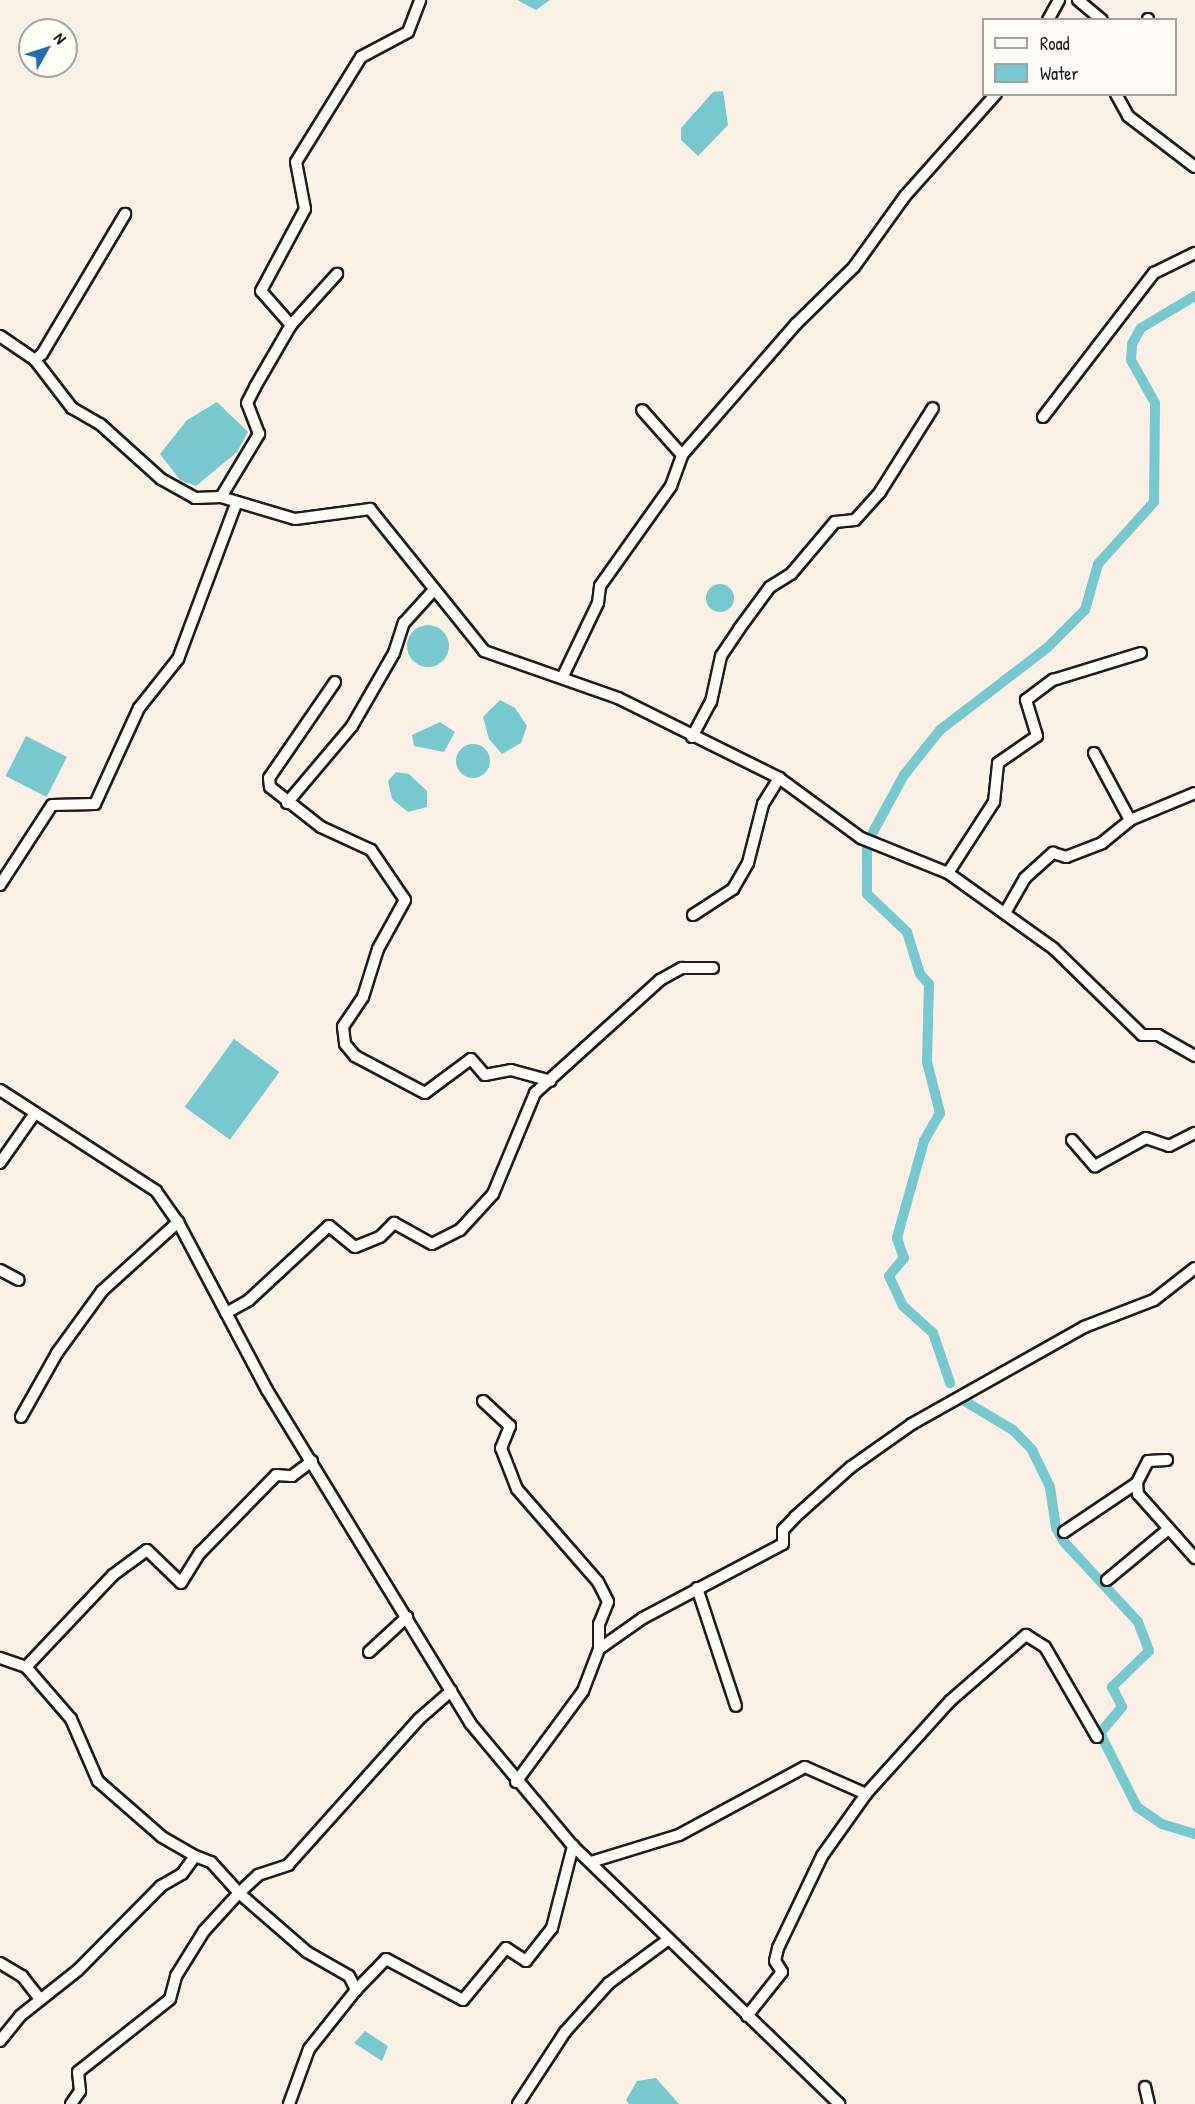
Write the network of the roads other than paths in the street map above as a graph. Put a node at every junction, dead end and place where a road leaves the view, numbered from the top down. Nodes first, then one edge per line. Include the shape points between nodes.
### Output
1 (420, 0) edge
2 (1059, 0) edge
3 (1078, 0) edge
4 (1049, 18) edge
5 (1100, 18) edge
6 (994, 96) edge
7 (1117, 96) edge
8 (1195, 167) edge
9 (124, 214) dead end
10 (1195, 253) edge
11 (337, 274) dead end
12 (291, 325) junction
13 (0, 336) edge
14 (35, 360) junction
15 (933, 408) dead end
16 (642, 410) dead end
17 (1043, 417) dead end
18 (682, 455) junction
19 (221, 497) junction
20 (236, 504) junction
21 (433, 591) junction
22 (1141, 653) dead end
23 (563, 676) junction
24 (335, 682) dead end
25 (693, 737) junction
26 (1094, 753) dead end
27 (779, 778) junction
28 (1195, 793) edge
29 (287, 803) junction
30 (1130, 820) junction
31 (948, 873) junction
32 (0, 885) edge
33 (1005, 913) junction
34 (693, 915) dead end
35 (713, 968) dead end
36 (1195, 1056) edge
37 (550, 1081) junction
38 (0, 1090) edge
39 (35, 1113) junction
40 (1195, 1133) edge
41 (1072, 1140) dead end
42 (0, 1163) edge
43 (178, 1222) junction
44 (1195, 1268) edge
45 (0, 1270) edge
46 (19, 1280) dead end
47 (226, 1313) junction
48 (483, 1401) dead end
49 (21, 1417) dead end
50 (1167, 1460) dead end
51 (312, 1461) junction
52 (1137, 1483) junction
53 (1166, 1531) junction
54 (1064, 1532) dead end
55 (1195, 1558) edge
56 (1107, 1580) dead end
57 (697, 1588) junction
58 (407, 1617) junction
59 (599, 1649) junction
60 (369, 1652) dead end
61 (0, 1658) edge
62 (26, 1667) junction
63 (451, 1691) junction
64 (736, 1706) dead end
65 (1097, 1737) dead end
66 (516, 1782) junction
67 (866, 1794) junction
68 (573, 1846) junction
69 (195, 1856) junction
70 (591, 1862) junction
71 (239, 1893) junction
72 (669, 1939) junction
73 (0, 1963) edge
74 (356, 1990) junction
75 (39, 1998) junction
76 (747, 2016) junction
77 (0, 2041) edge
78 (1145, 2087) dead end
79 (70, 2104) edge
80 (289, 2104) edge
81 (518, 2104) edge
82 (839, 2104) edge
83 (1149, 2104) edge

1 - 12 street via 408,32 361,57 296,162 306,209 261,291
2 - 4 street
3 - 5 street
6 - 18 street via 905,196 854,267 813,305
7 - 8 street via 1128,116
9 - 14 street
10 - 17 street via 1154,273
11 - 12 street
12 - 19 street via 247,403 259,434
13 - 14 street
14 - 19 street via 72,408 100,424 161,479 195,498
15 - 25 street via 880,492 855,520 835,522 791,574 770,587 739,629 721,656 711,702
16 - 18 street via 647,422
18 - 23 street via 671,486 600,586 598,603
19 - 20 street
20 - 21 street via 295,519 370,509
20 - 32 street via 178,659 139,708 95,804 52,805
21 - 23 street via 484,651
21 - 29 street via 404,623 394,653 348,732
22 - 31 street via 1053,680 1026,700 1037,736 998,763 994,802
23 - 25 street
24 - 29 street via 269,778 270,788
25 - 27 street
26 - 30 street
27 - 31 street via 861,838
27 - 34 street via 763,804 748,863 732,889
28 - 30 street
29 - 37 street via 321,827 371,850 405,900 378,949 363,997 343,1027 350,1050 425,1094 471,1059 485,1075 511,1070
30 - 33 street via 1102,843 1066,857 1053,853 1024,879
31 - 33 street
33 - 36 street via 1054,949 1142,1035 1158,1035
35 - 37 street via 682,968 660,980 588,1041
37 - 47 street via 535,1093 493,1194 460,1230 432,1244 394,1223 380,1237 355,1247 328,1226 249,1300
38 - 39 street
39 - 42 street
39 - 43 street via 130,1171 156,1191
40 - 41 street via 1169,1146 1146,1138 1095,1166
43 - 47 street
43 - 49 street via 102,1291 57,1353
44 - 57 street via 1154,1300 1084,1327 912,1424 851,1467 795,1517 783,1530 783,1544
45 - 46 street
47 - 51 street
48 - 59 street via 510,1426 501,1448 517,1489 591,1573 608,1602 599,1624
50 - 52 street via 1148,1461
51 - 58 street
51 - 62 street via 292,1476 276,1475 200,1553 180,1583 147,1550 112,1575
52 - 53 street via 1138,1494
52 - 54 street
53 - 55 street
53 - 56 street
57 - 59 street
57 - 64 street
58 - 60 street
58 - 63 street
59 - 66 street via 583,1692
61 - 62 street
62 - 69 street via 71,1719 98,1781 161,1836
63 - 66 street
63 - 71 street via 288,1865 258,1875
65 - 67 street via 1044,1647 1026,1635 950,1701
66 - 68 street
67 - 70 street via 805,1767 679,1835
67 - 76 street via 848,1812 778,1948 775,1961 782,1972
68 - 70 street
68 - 74 street via 552,1928 526,1961 506,1948 461,2000 386,1959
69 - 71 street via 211,1862
69 - 75 street via 182,1874 161,1886 78,1970
70 - 72 street
71 - 74 street via 307,1952 349,1976
71 - 79 street via 204,1931 176,1976 171,1998 78,2072 80,2091
72 - 76 street
72 - 81 street via 609,1983 565,2032
73 - 75 street via 22,1976
74 - 80 street via 309,2049
75 - 77 street
76 - 82 street
78 - 83 street

